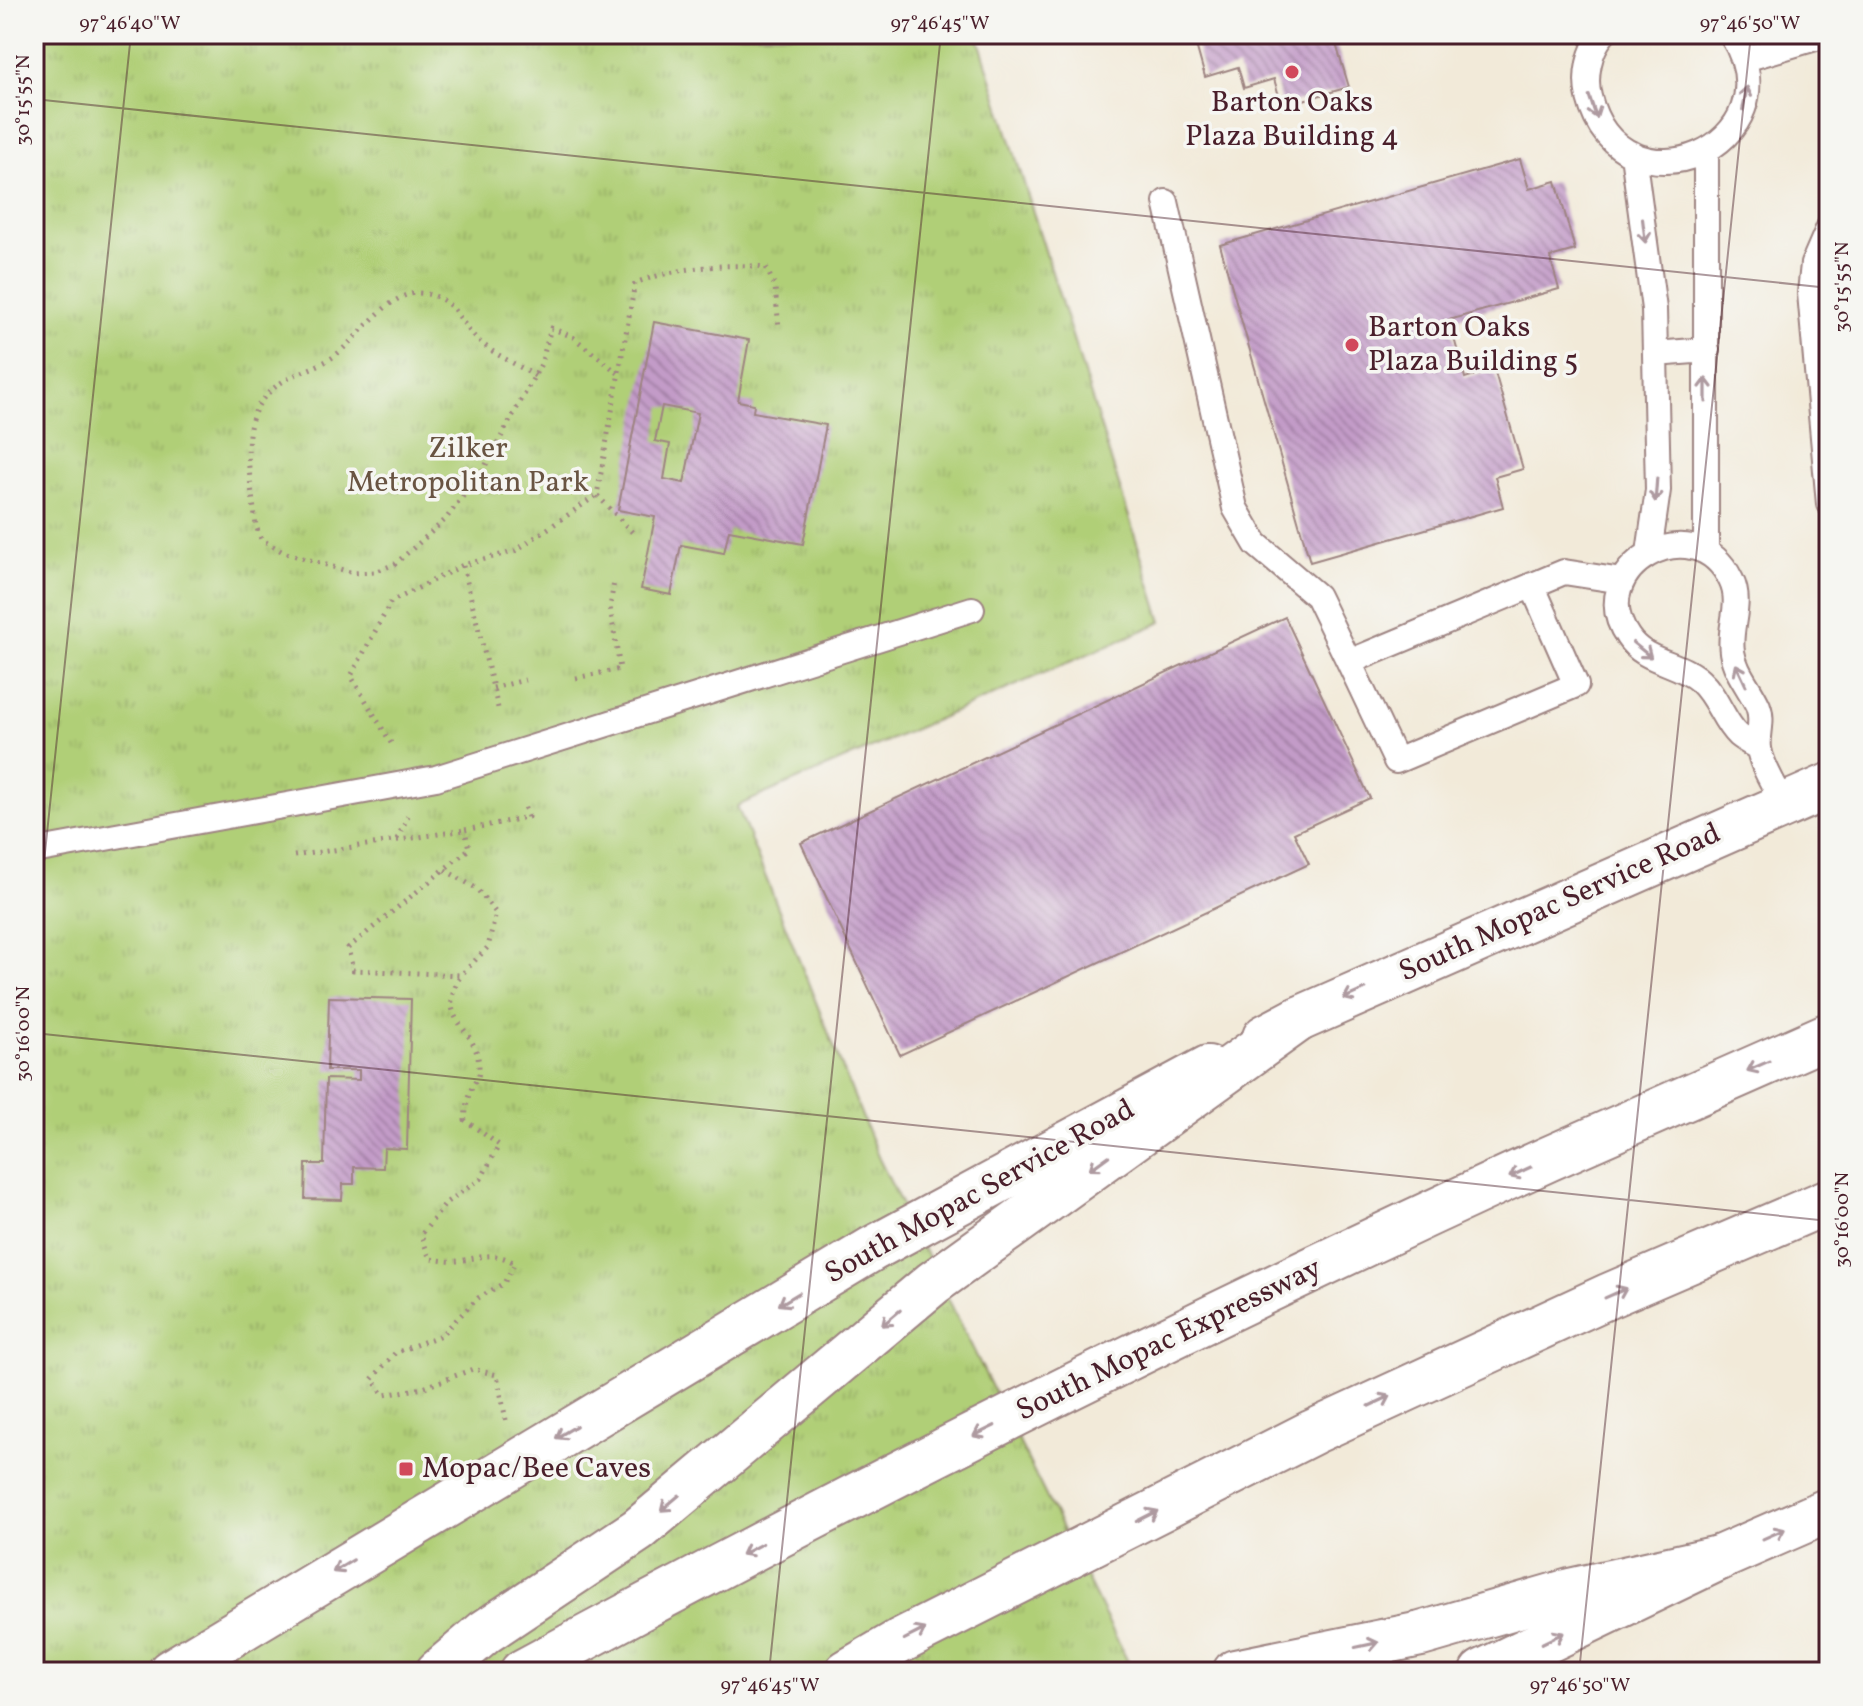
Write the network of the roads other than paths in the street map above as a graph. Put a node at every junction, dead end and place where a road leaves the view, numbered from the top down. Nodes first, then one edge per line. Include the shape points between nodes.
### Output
1 (1603, 34) edge
2 (1731, 34) edge
3 (1829, 34) edge
4 (1745, 59) junction
5 (1706, 152) junction
6 (1633, 154) junction
7 (1166, 202) dead end
8 (1829, 227) edge
9 (1707, 350) junction
10 (1655, 354) junction
11 (1829, 504) edge
12 (1706, 552) junction
13 (1649, 553) junction
14 (1622, 581) junction
15 (1532, 585) junction
16 (972, 609) dead end
17 (1349, 662) junction
18 (1759, 748) junction
19 (1829, 786) edge
20 (1784, 804) junction
21 (34, 851) edge
22 (1299, 1019) junction
23 (1829, 1035) edge
24 (1829, 1201) edge
25 (1829, 1510) edge
26 (1719, 1558) junction
27 (170, 1672) edge
28 (438, 1672) edge
29 (522, 1672) edge
30 (847, 1672) edge
31 (1235, 1672) edge
32 (1482, 1672) edge

1 -> 6 lane via 1589,63 1587,89 1593,114 1607,136
2 - 4 lane
3 - 4 lane
5 -> 4 lane via 1728,135 1742,112 1748,86
5 - 6 lane via 1681,161
5 - 9 lane
6 -> 10 lane
7 - 17 lane via 1235,508 1256,544 1317,596
8 - 11 lane via 1813,264 1810,305
9 - 10 lane
12 -> 9 lane
10 -> 13 lane via 1658,490
12 - 13 lane via 1667,546
18 -> 12 lane via 1762,720 1732,654 1737,600 1732,581
13 - 14 lane
14 - 15 lane via 1564,572
14 -> 18 lane via 1617,600 1627,637 1658,661 1693,674 1712,692 1737,734
15 - 17 lane
15 - 17 lane via 1576,685 1396,761
16 - 21 lane via 436,778
18 - 20 lane
19 - 20 main road, South Mopac Service Road
20 -> 22 main road, South Mopac Service Road
22 -> 27 main road, South Mopac Service Road via 872,1249
22 -> 28 main road via 933,1283 638,1530 485,1632
23 -> 29 main road, South Mopac Expressway via 1249,1300 833,1506
30 -> 24 main road via 1313,1432
26 -> 25 main road
31 -> 26 main road via 1421,1634 1570,1591
32 -> 26 main road

